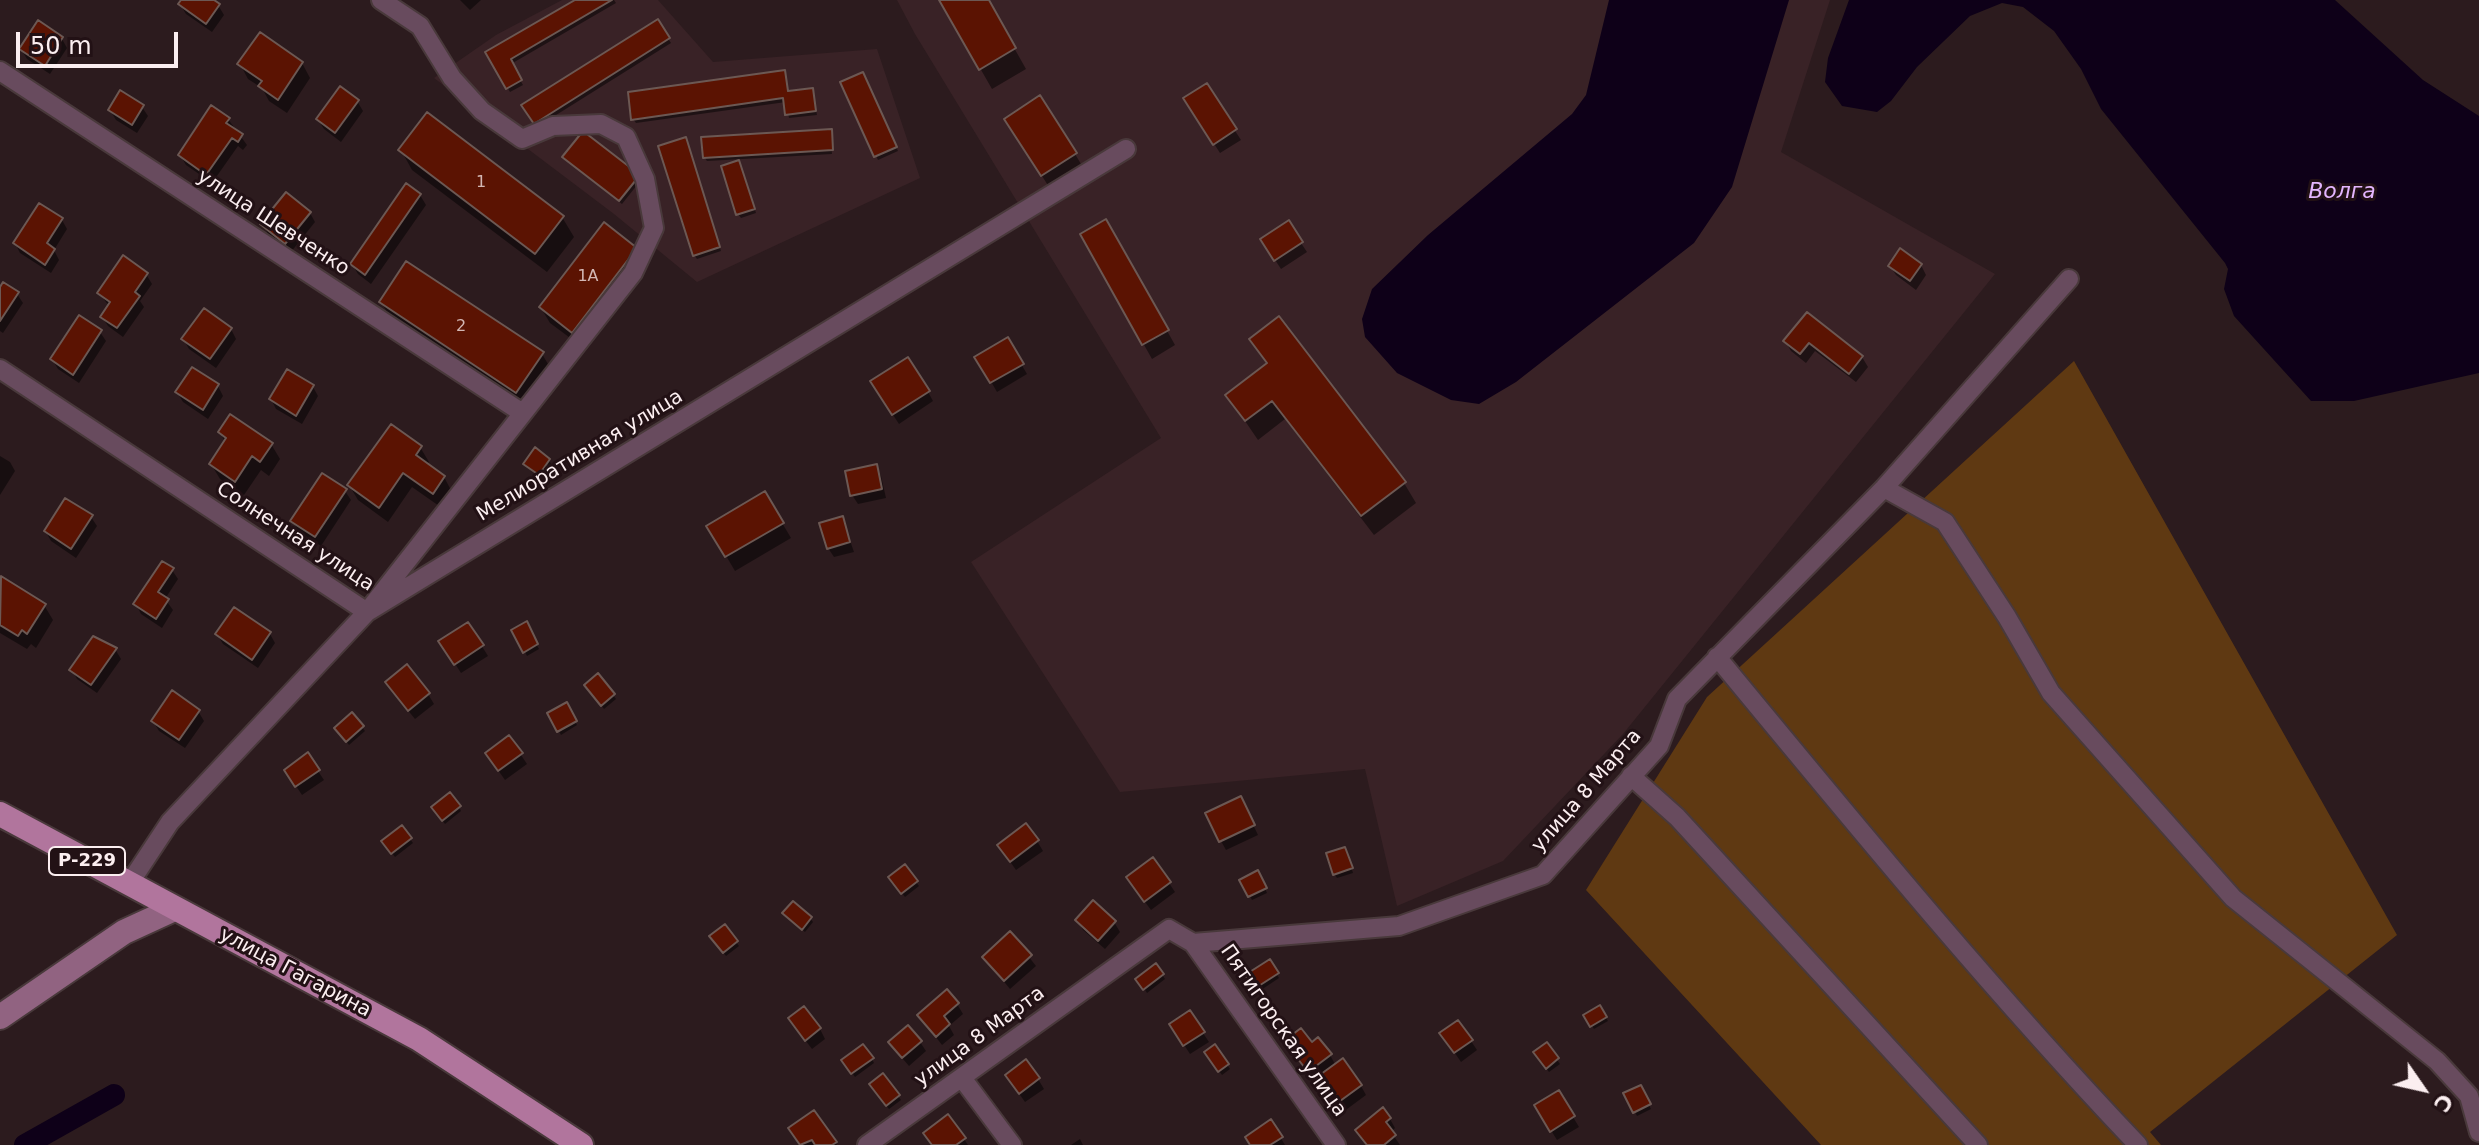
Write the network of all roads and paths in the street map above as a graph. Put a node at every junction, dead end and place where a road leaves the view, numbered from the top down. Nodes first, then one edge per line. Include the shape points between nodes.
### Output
1 (381, 0) edge
2 (0, 71) edge
3 (1126, 149) dead end
4 (2069, 279) dead end
5 (0, 369) edge
6 (521, 412) junction
7 (1884, 488) junction
8 (367, 612) junction
9 (1717, 657) junction
10 (1631, 776) junction
11 (0, 814) edge
12 (129, 884) junction
13 (174, 909) junction
14 (1193, 943) junction
15 (0, 1017) edge
16 (962, 1078) junction
17 (2479, 1132) edge
18 (581, 1145) edge
19 (867, 1145) edge
20 (1012, 1145) edge
21 (1336, 1145) edge
22 (1978, 1145) edge
23 (2138, 1145) edge

1 - 6 street, Солнечная улица via 420,26 452,78 482,111 522,139 553,126 601,124 626,137 645,179 654,228 633,273
2 - 6 street, улица Шевченко
3 - 8 street, Мелиоративная улица
4 - 7 street, улица 8 Марта
5 - 8 street, Солнечная улица
6 - 8 street, Солнечная улица
7 - 9 street, улица 8 Марта
7 - 17 street via 1945,522 2051,693 2233,898 2437,1061 2469,1096
8 - 12 street, Мелиоративная улица via 170,822
9 - 10 street, улица 8 Марта via 1677,699 1659,746
9 - 23 street via 2051,1054
10 - 14 street, улица 8 Марта via 1543,875 1399,926
10 - 22 street via 1677,817
11 - 12 main road, улица Гагарина / Р-229
12 - 13 main road, улица Гагарина / Р-229
13 - 15 street via 124,932
13 - 18 main road, улица Гагарина / Р-229 via 419,1039
14 - 16 street, улица 8 Марта via 1169,929
14 - 21 street, Пятигорская улица
16 - 19 street, улица 8 Марта
16 - 20 street

